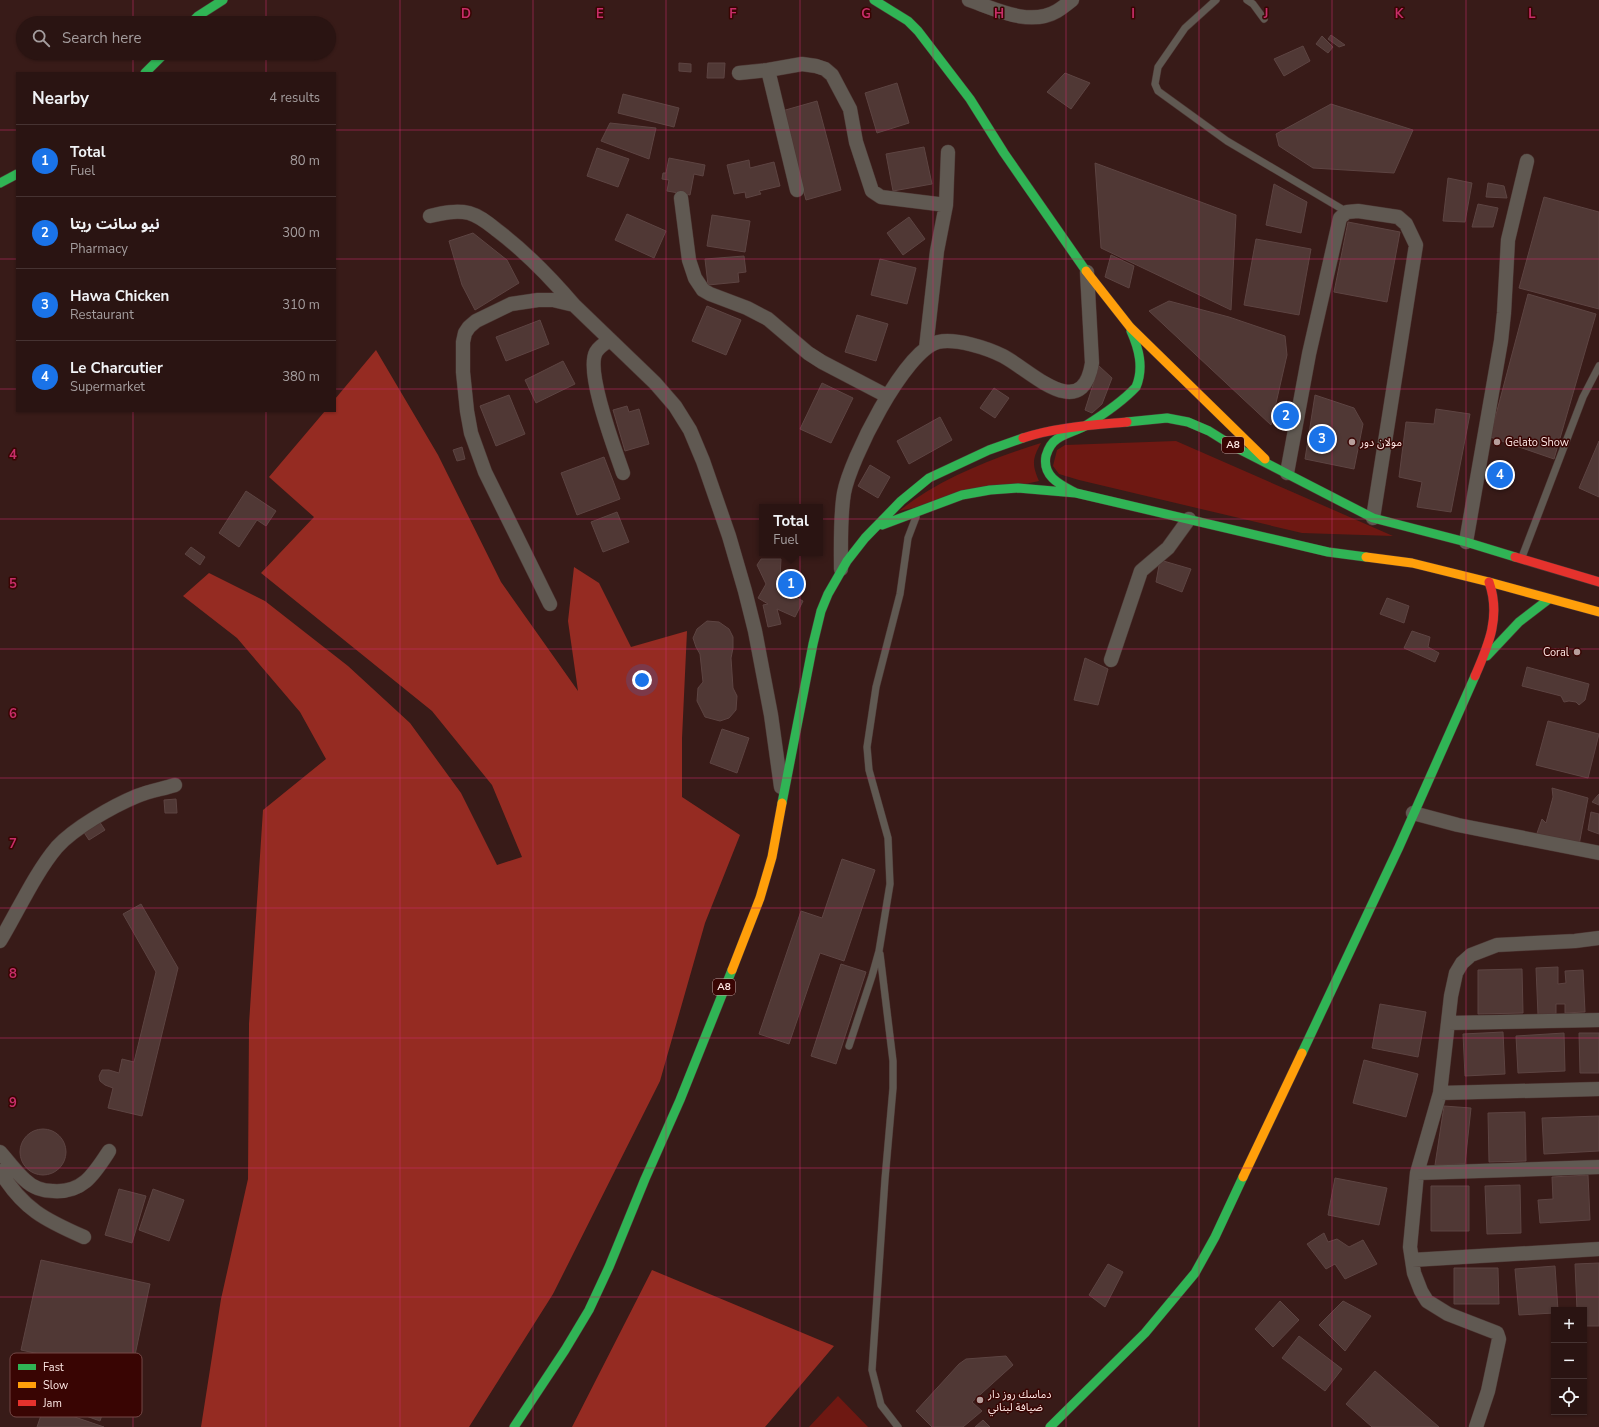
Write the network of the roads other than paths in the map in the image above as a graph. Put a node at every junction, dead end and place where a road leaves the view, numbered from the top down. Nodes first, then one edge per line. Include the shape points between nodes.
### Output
1 (223, 0) edge
2 (874, 0) edge
3 (969, 0) edge
4 (1072, 0) edge
5 (1216, 0) edge
6 (1247, 0) edge
7 (1058, 6) edge
8 (198, 16) edge
9 (1264, 19) dead end
10 (158, 60) edge
11 (768, 70) junction
12 (146, 72) edge
13 (739, 73) dead end
14 (948, 152) dead end
15 (1527, 161) dead end
16 (16, 175) edge
17 (0, 183) edge
18 (798, 190) dead end
19 (681, 198) dead end
20 (946, 205) junction
21 (1347, 212) junction
22 (430, 216) dead end
23 (1087, 272) junction
24 (574, 305) junction
25 (1130, 327) junction
26 (610, 340) junction
27 (926, 348) junction
28 (1599, 366) edge
29 (888, 396) junction
30 (1084, 426) junction
31 (1270, 465) junction
32 (623, 473) dead end
33 (1287, 473) junction
34 (1076, 493) junction
35 (918, 511) junction
36 (1373, 518) junction
37 (1189, 520) junction
38 (876, 527) junction
39 (1466, 542) junction
40 (1521, 559) junction
41 (841, 571) junction
42 (1489, 582) junction
43 (1599, 582) edge
44 (1549, 599) junction
45 (550, 604) dead end
46 (1599, 612) edge
47 (1111, 660) dead end
48 (1482, 660) junction
49 (175, 785) dead end
50 (782, 800) junction
51 (1413, 814) junction
52 (1599, 853) edge
53 (1599, 938) edge
54 (0, 941) edge
55 (879, 951) junction
56 (1599, 1020) edge
57 (1448, 1023) junction
58 (849, 1046) dead end
59 (1599, 1089) edge
60 (1440, 1093) junction
61 (109, 1151) dead end
62 (0, 1152) edge
63 (1599, 1167) edge
64 (0, 1170) edge
65 (1417, 1174) junction
66 (84, 1236) dead end
67 (1599, 1248) edge
68 (1412, 1260) junction
69 (514, 1427) edge
70 (898, 1427) edge
71 (1050, 1427) edge
72 (1476, 1427) edge

1 - 8 main road
2 - 23 main road via 908,21 918,31 970,99 1004,153
3 - 7 street via 1025,17 1040,17
4 - 7 street
5 - 21 lane via 1185,28 1158,67 1155,84 1158,91 1227,141
6 - 9 lane
10 - 12 main road
11 - 13 street
11 - 18 street
11 - 20 street via 802,64 826,69 832,75 850,109 856,142 872,191 881,197
14 - 20 street
15 - 39 street via 1508,240 1501,341
16 - 17 main road
19 - 29 street via 689,260 695,278 703,290 768,319 822,362
20 - 27 street via 937,251
21 - 33 street via 1340,218 1335,234
21 - 36 street via 1358,211 1398,217 1406,224 1416,245
22 - 24 street via 454,212 470,214 485,221 522,250
23 - 25 main road
23 - 27 street via 1092,363 1090,376 1081,388 1075,391 1061,392 1051,388 1002,356 981,347 957,342 939,342
24 - 26 street
24 - 45 street via 553,300 511,304 476,321 465,333 463,342 464,391 471,433 485,472
25 - 30 main road via 1140,358 1139,377 1135,388
25 - 31 main road
26 - 32 street via 597,350 593,367 602,408
26 - 50 street via 656,384 674,406 690,430 703,461 729,536 755,631 771,715
27 - 29 street via 912,362
28 - 40 lane via 1583,398
29 - 41 street via 865,440 844,493
30 - 31 main road, A8 via 1167,418 1188,422
30 - 34 main road via 1057,439 1045,457 1045,466 1053,480
30 - 38 main road, A8 via 1033,435 988,450 957,464 914,489
31 - 33 main road, A8
33 - 36 main road, A8
34 - 35 main road, A8 via 1018,488 990,490 962,495
34 - 37 main road, A8
35 - 38 main road, A8
35 - 55 lane via 908,538 900,594 876,687 867,747 869,770 886,828 890,854 890,884
36 - 39 main road, A8
37 - 42 main road, A8 via 1328,552 1412,563
37 - 47 street via 1168,548 1141,571
38 - 41 main road, A8 via 855,550
39 - 40 main road, A8
40 - 43 main road, A8
41 - 50 main road, A8 via 821,611
42 - 44 main road, A8
42 - 48 main road via 1496,611
44 - 46 main road, A8
44 - 48 main road via 1520,622
48 - 51 main road
49 - 54 street via 137,796 99,815 58,846
50 - 69 main road, A8 via 772,857 760,898 680,1100 609,1267 589,1310
51 - 52 street
51 - 71 main road via 1291,1072 1248,1170 1195,1273 1145,1333
53 - 57 street via 1497,945 1471,955 1456,973
55 - 58 lane
55 - 70 lane via 893,1061 893,1088 872,1370 881,1405
56 - 57 street
57 - 60 street
59 - 60 street
60 - 65 street
61 - 62 street via 80,1186 70,1191 36,1187 25,1180
63 - 65 street
64 - 66 street via 26,1205 40,1216
65 - 68 street via 1410,1247
67 - 68 street
68 - 72 street via 1416,1279 1427,1301 1448,1314 1497,1333 1499,1340 1488,1391

